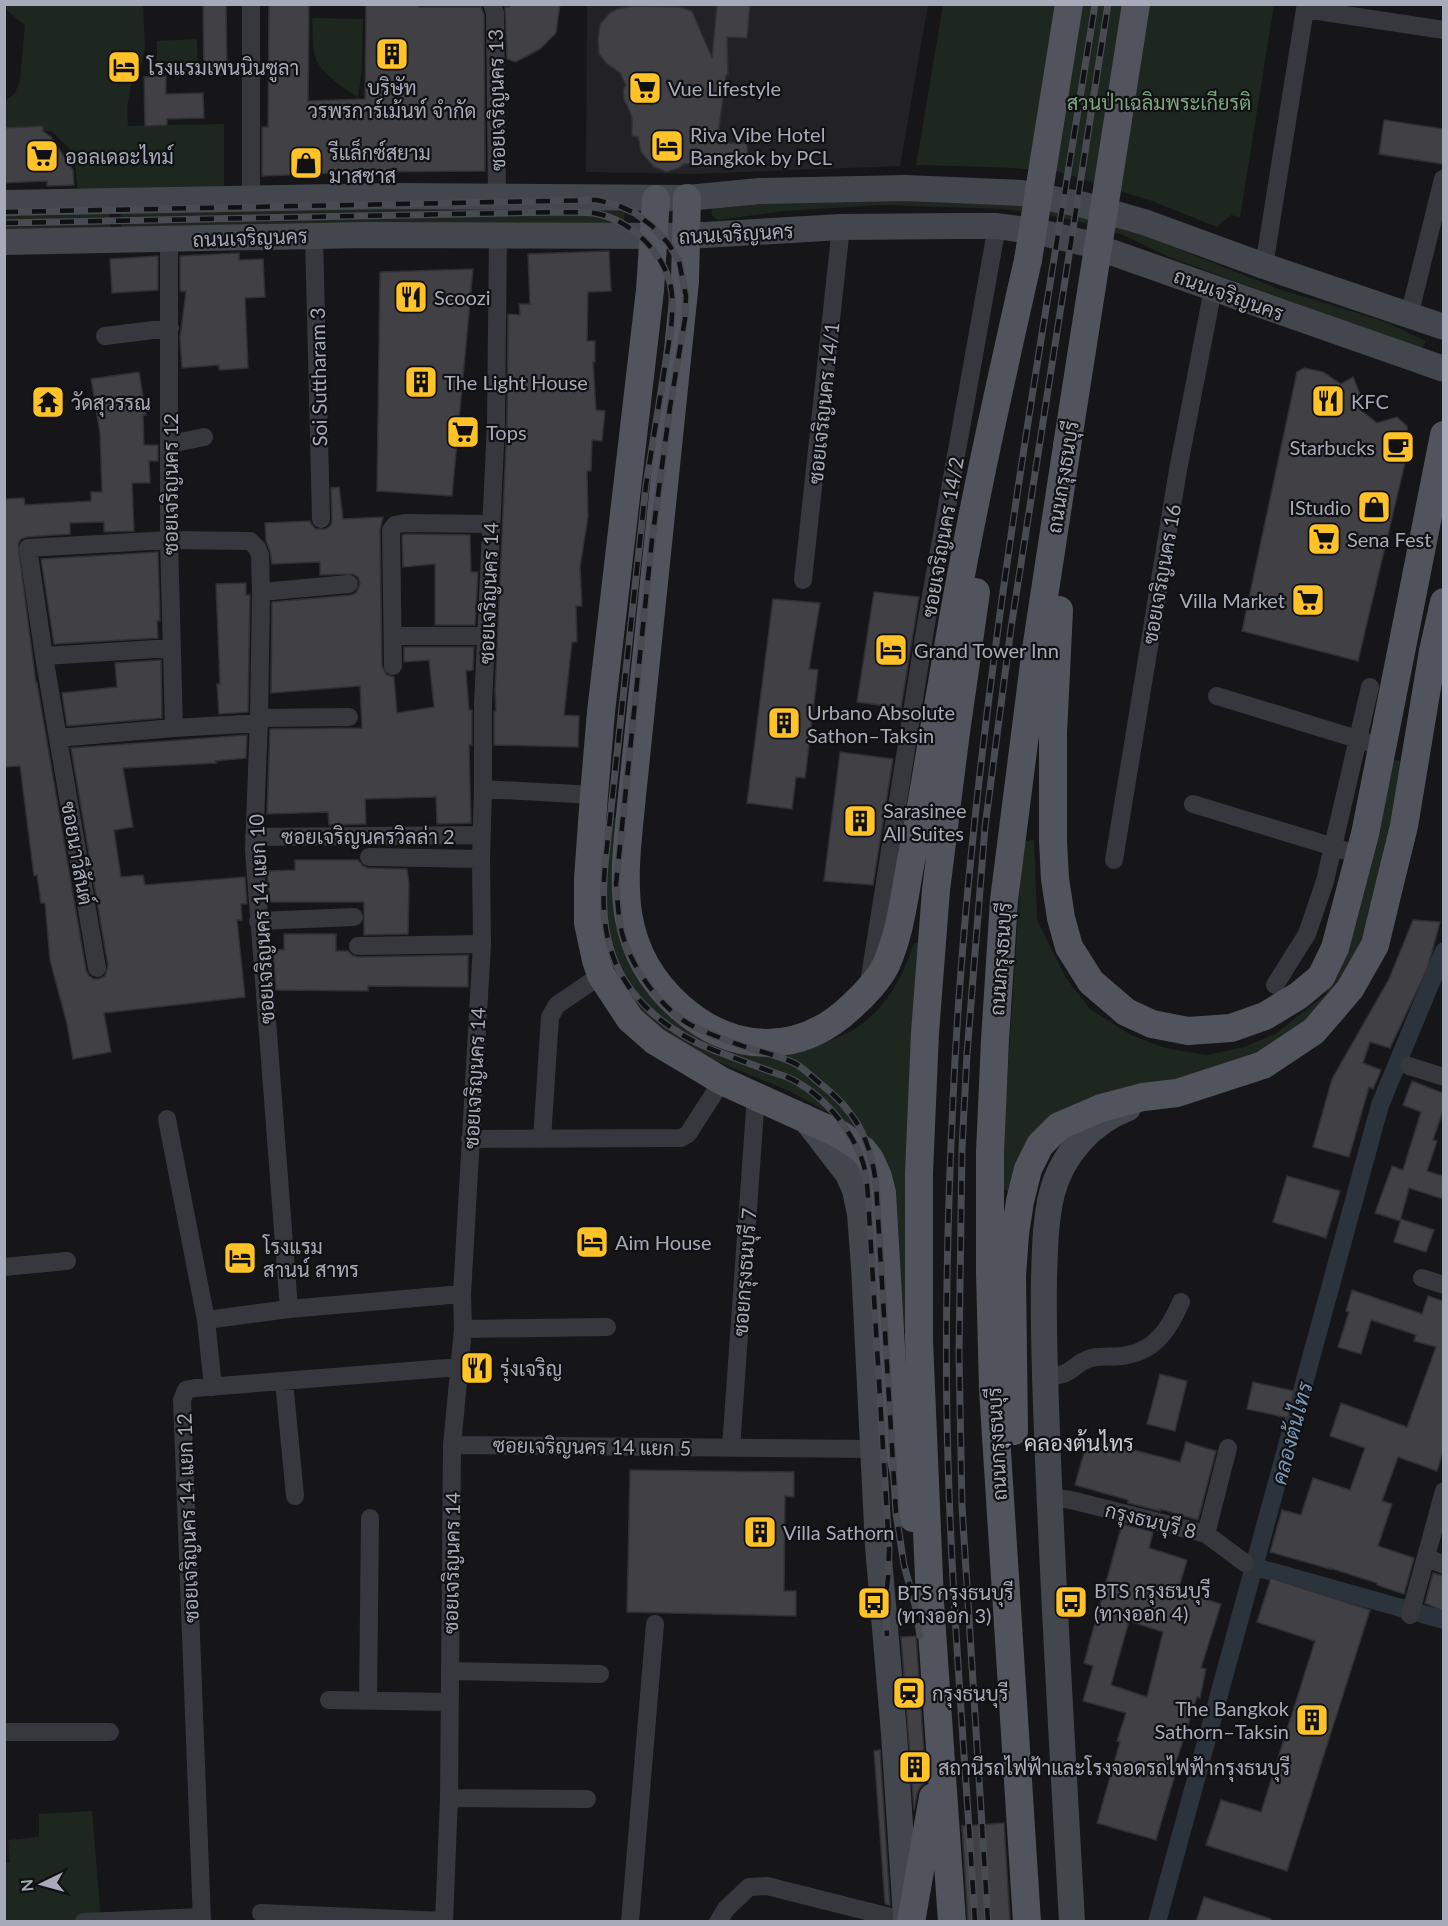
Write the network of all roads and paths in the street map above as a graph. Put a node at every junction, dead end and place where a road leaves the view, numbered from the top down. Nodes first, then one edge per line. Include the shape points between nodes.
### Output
1 (251, 4) edge
2 (492, 4) edge
3 (1069, 4) edge
4 (1136, 4) edge
5 (1306, 7) edge
6 (1443, 30) edge
7 (1443, 179) edge
8 (497, 196) junction
9 (252, 198) junction
10 (687, 198) junction
11 (656, 199) junction
12 (114, 201) junction
13 (4, 203) edge
14 (997, 226) junction
15 (841, 227) junction
16 (498, 234) junction
17 (314, 236) junction
18 (654, 236) junction
19 (687, 236) junction
20 (169, 240) junction
21 (117, 241) junction
22 (4, 242) edge
23 (1028, 261) junction
24 (1264, 266) junction
25 (1213, 289) junction
26 (1409, 316) junction
27 (1443, 327) edge
28 (170, 328) junction
29 (105, 336) dead end
30 (1443, 369) edge
31 (1443, 435) edge
32 (204, 437) dead end
33 (170, 444) junction
34 (1067, 446) junction
35 (321, 519) dead end
36 (491, 524) junction
37 (169, 540) junction
38 (803, 580) dead end
39 (349, 584) dead end
40 (261, 592) junction
41 (1443, 602) edge
42 (393, 636) junction
43 (487, 636) junction
44 (172, 648) junction
45 (44, 656) junction
46 (393, 666) dead end
47 (1370, 687) dead end
48 (1217, 696) dead end
49 (349, 717) dead end
50 (259, 721) junction
51 (174, 728) junction
52 (58, 738) junction
53 (1374, 741) junction
54 (1416, 745) junction
55 (483, 789) junction
56 (594, 795) junction
57 (632, 796) junction
58 (1193, 804) dead end
59 (482, 835) junction
60 (254, 837) junction
61 (1333, 846) junction
62 (1360, 855) junction
63 (369, 857) dead end
64 (481, 858) junction
65 (1114, 860) dead end
66 (354, 917) dead end
67 (258, 921) junction
68 (482, 944) junction
69 (358, 946) dead end
70 (97, 968) dead end
71 (601, 975) junction
72 (1275, 985) dead end
73 (868, 991) junction
74 (1409, 1066) dead end
75 (1443, 1077) edge
76 (722, 1081) junction
77 (1177, 1093) junction
78 (756, 1096) junction
79 (804, 1117) junction
80 (167, 1119) dead end
81 (542, 1138) junction
82 (470, 1139) junction
83 (68, 1261) dead end
84 (4, 1267) edge
85 (1422, 1278) dead end
86 (1443, 1285) edge
87 (462, 1294) junction
88 (1181, 1302) dead end
89 (289, 1309) junction
90 (206, 1320) junction
91 (607, 1327) dead end
92 (463, 1329) junction
93 (459, 1367) junction
94 (1045, 1376) junction
95 (284, 1381) junction
96 (213, 1387) junction
97 (452, 1445) junction
98 (731, 1448) junction
99 (1228, 1448) dead end
100 (873, 1449) junction
101 (1443, 1491) edge
102 (295, 1496) dead end
103 (1049, 1497) junction
104 (370, 1518) dead end
105 (1206, 1534) junction
106 (1426, 1557) junction
107 (1245, 1563) dead end
108 (1443, 1565) edge
109 (930, 1602) junction
110 (1410, 1615) dead end
111 (655, 1624) dead end
112 (450, 1671) junction
113 (600, 1674) dead end
114 (329, 1700) dead end
115 (368, 1701) junction
116 (450, 1702) junction
117 (4, 1732) edge
118 (110, 1732) dead end
119 (941, 1752) junction
120 (1019, 1787) junction
121 (449, 1798) junction
122 (586, 1799) dead end
123 (1025, 1893) junction
124 (261, 1913) dead end
125 (202, 1919) edge
126 (444, 1921) edge
127 (906, 1921) edge
128 (84, 1922) edge
129 (630, 1922) edge
130 (718, 1922) edge
131 (911, 1922) edge
132 (952, 1922) edge
133 (1027, 1922) edge
134 (1032, 1922) edge
135 (1072, 1922) edge

1 - 9 street
2 - 8 street, ซอยเจริญนคร 13
3 - 23 main road, bridge
4 - 34 main road, ถนนกรุงธนบุรี, bridge
5 - 6 street
5 - 24 street
7 - 26 street
8 - 9 main road, ถนนเจริญนคร
8 - 11 main road, ถนนเจริญนคร
9 - 12 main road, ถนนเจริญนคร
10 - 11 main road, ถนนเจริญนคร
10 - 19 main road
10 - 24 main road, ถนนเจริญนคร via 760,191 906,188 1022,193 1144,222
11 - 18 main road
12 - 13 main road, ถนนเจริญนคร
12 - 21 main road
14 - 15 main road, ถนนเจริญนคร
14 - 25 main road, ถนนเจริญนคร via 1084,243
14 - 73 street, ซอยเจริญนคร 14/2 via 926,624
15 - 19 main road, ถนนเจริญนคร
15 - 38 street, ซอยเจริญนคร 14/1
16 - 17 main road, ถนนเจริญนคร
16 - 18 main road, ถนนเจริญนคร
16 - 36 street, ซอยเจริญนคร 14
17 - 20 main road, ถนนเจริญนคร
17 - 35 street, Soi Suttharam 3
18 - 19 main road, ถนนเจริญนคร
18 - 56 main road
19 - 57 main road via 676,384
20 - 21 main road, ถนนเจริญนคร
20 - 28 street, ซอยเจริญนคร 12
21 - 22 main road, ถนนเจริญนคร
23 - 73 main road via 969,531 897,935 885,967
23 - 109 main road via 956,732 936,890 925,1033 919,1173 919,1340
24 - 26 main road, ถนนเจริญนคร
25 - 30 main road, ถนนเจริญนคร
25 - 65 street, ซอยเจริญนคร 16 via 1176,482
26 - 27 main road, ถนนเจริญนคร
28 - 29 street
28 - 33 street, ซอยเจริญนคร 12
31 - 53 main road
32 - 33 street
33 - 37 street, ซอยเจริญนคร 12
34 - 62 main road via 1053,733 1053,842 1061,918 1069,947 1091,982 1126,1011 1152,1024 1188,1031 1231,1028 1264,1016 1321,977 1335,948
34 - 120 main road, ถนนกรุงธนบุรี via 1005,900 994,1040 990,1152 993,1389
36 - 42 street via 395,525 391,530
36 - 43 street, ซอยเจริญนคร 14
37 - 40 street, ซอยเจริญนคร 14 แยก 10 via 250,542 260,555
37 - 44 street, ซอยเจริญนคร 12
37 - 45 street, ซอยนาวีสันต์ via 28,548
39 - 40 street
40 - 50 street, ซอยเจริญนคร 14 แยก 10
41 - 54 main road
42 - 43 street
42 - 46 street
43 - 55 street, ซอยเจริญนคร 14
44 - 45 street
44 - 51 street, ซอยเจริญนคร 12
45 - 52 street, ซอยนาวีสันต์
47 - 53 street
48 - 53 street
49 - 50 street
50 - 51 street
50 - 60 street, ซอยเจริญนคร 14 แยก 10
51 - 52 street
52 - 70 street, ซอยนาวีสันต์
53 - 54 main road
53 - 61 street
53 - 62 main road
54 - 77 main road via 1404,826 1375,945 1350,989 1314,1031 1263,1065
55 - 56 street
55 - 59 street, ซอยเจริญนคร 14
56 - 57 main road
56 - 71 main road via 588,923
57 - 73 main road via 626,870 630,928 656,984 689,1015 733,1038 760,1043 783,1041 807,1037 826,1028
58 - 61 street
59 - 60 street, ซอยเจริญนครวิลล่า 2
59 - 64 street, ซอยเจริญนคร 14
60 - 67 street, ซอยเจริญนคร 14 แยก 10
61 - 62 street
61 - 72 street via 1307,934
63 - 64 street
64 - 68 street, ซอยเจริญนคร 14
66 - 67 street
67 - 89 street, ซอยเจริญนคร 14 แยก 10
68 - 69 street
68 - 82 street, ซอยเจริญนคร 14
71 - 76 main road via 630,1019 654,1041
71 - 81 street via 557,1005 550,1017
74 - 75 street
76 - 78 main road
76 - 81 street via 685,1137
77 - 94 main road via 1104,1119 1074,1148 1061,1168 1052,1192 1047,1225
77 - 120 main road via 1112,1105 1059,1126 1040,1145 1028,1169 1020,1201 1012,1276
78 - 79 main road
78 - 98 street, ซอยกรุงธนบุรี 7
79 - 100 main road via 848,1174 860,1214
79 - 109 main road via 862,1150 878,1177 884,1213 899,1449
80 - 90 street
81 - 82 street
82 - 87 street, ซอยเจริญนคร 14
83 - 84 street
85 - 86 street
87 - 89 street
87 - 92 street, ซอยเจริญนคร 14
88 - 94 street via 1171,1324 1147,1349 1129,1355 1091,1358 1065,1375
89 - 90 street
90 - 96 street
91 - 92 street
92 - 93 street, ซอยเจริญนคร 14
93 - 95 street, ซอยเจริญนคร 14 แยก 12
93 - 97 street, ซอยเจริญนคร 14
94 - 103 main road
95 - 96 street, ซอยเจริญนคร 14 แยก 12
95 - 102 street
96 - 125 street, ซอยเจริญนคร 14 แยก 12 via 186,1390 182,1400
97 - 98 street, ซอยเจริญนคร 14 แยก 5
97 - 112 street, ซอยเจริญนคร 14
98 - 100 street, ซอยเจริญนคร 14 แยก 5
99 - 105 street
100 - 127 main road
101 - 106 street
103 - 105 street, กรุงธนบุรี 8
103 - 135 main road
104 - 115 street
105 - 107 street, กรุงธนบุรี 8
106 - 108 street
106 - 110 street
109 - 119 main road
111 - 129 street
112 - 113 street
112 - 116 street, ซอยเจริญนคร 14
114 - 115 street
115 - 116 street
116 - 121 street, ซอยเจริญนคร 14
117 - 118 street
119 - 131 main road
119 - 132 main road
120 - 123 main road, ถนนกรุงธนบุรี
121 - 122 street
121 - 126 street, ซอยเจริญนคร 14
123 - 133 main road, ถนนกรุงธนบุรี
123 - 134 main road
124 - 126 street
125 - 128 street
127 - 130 street via 767,1886 749,1887

